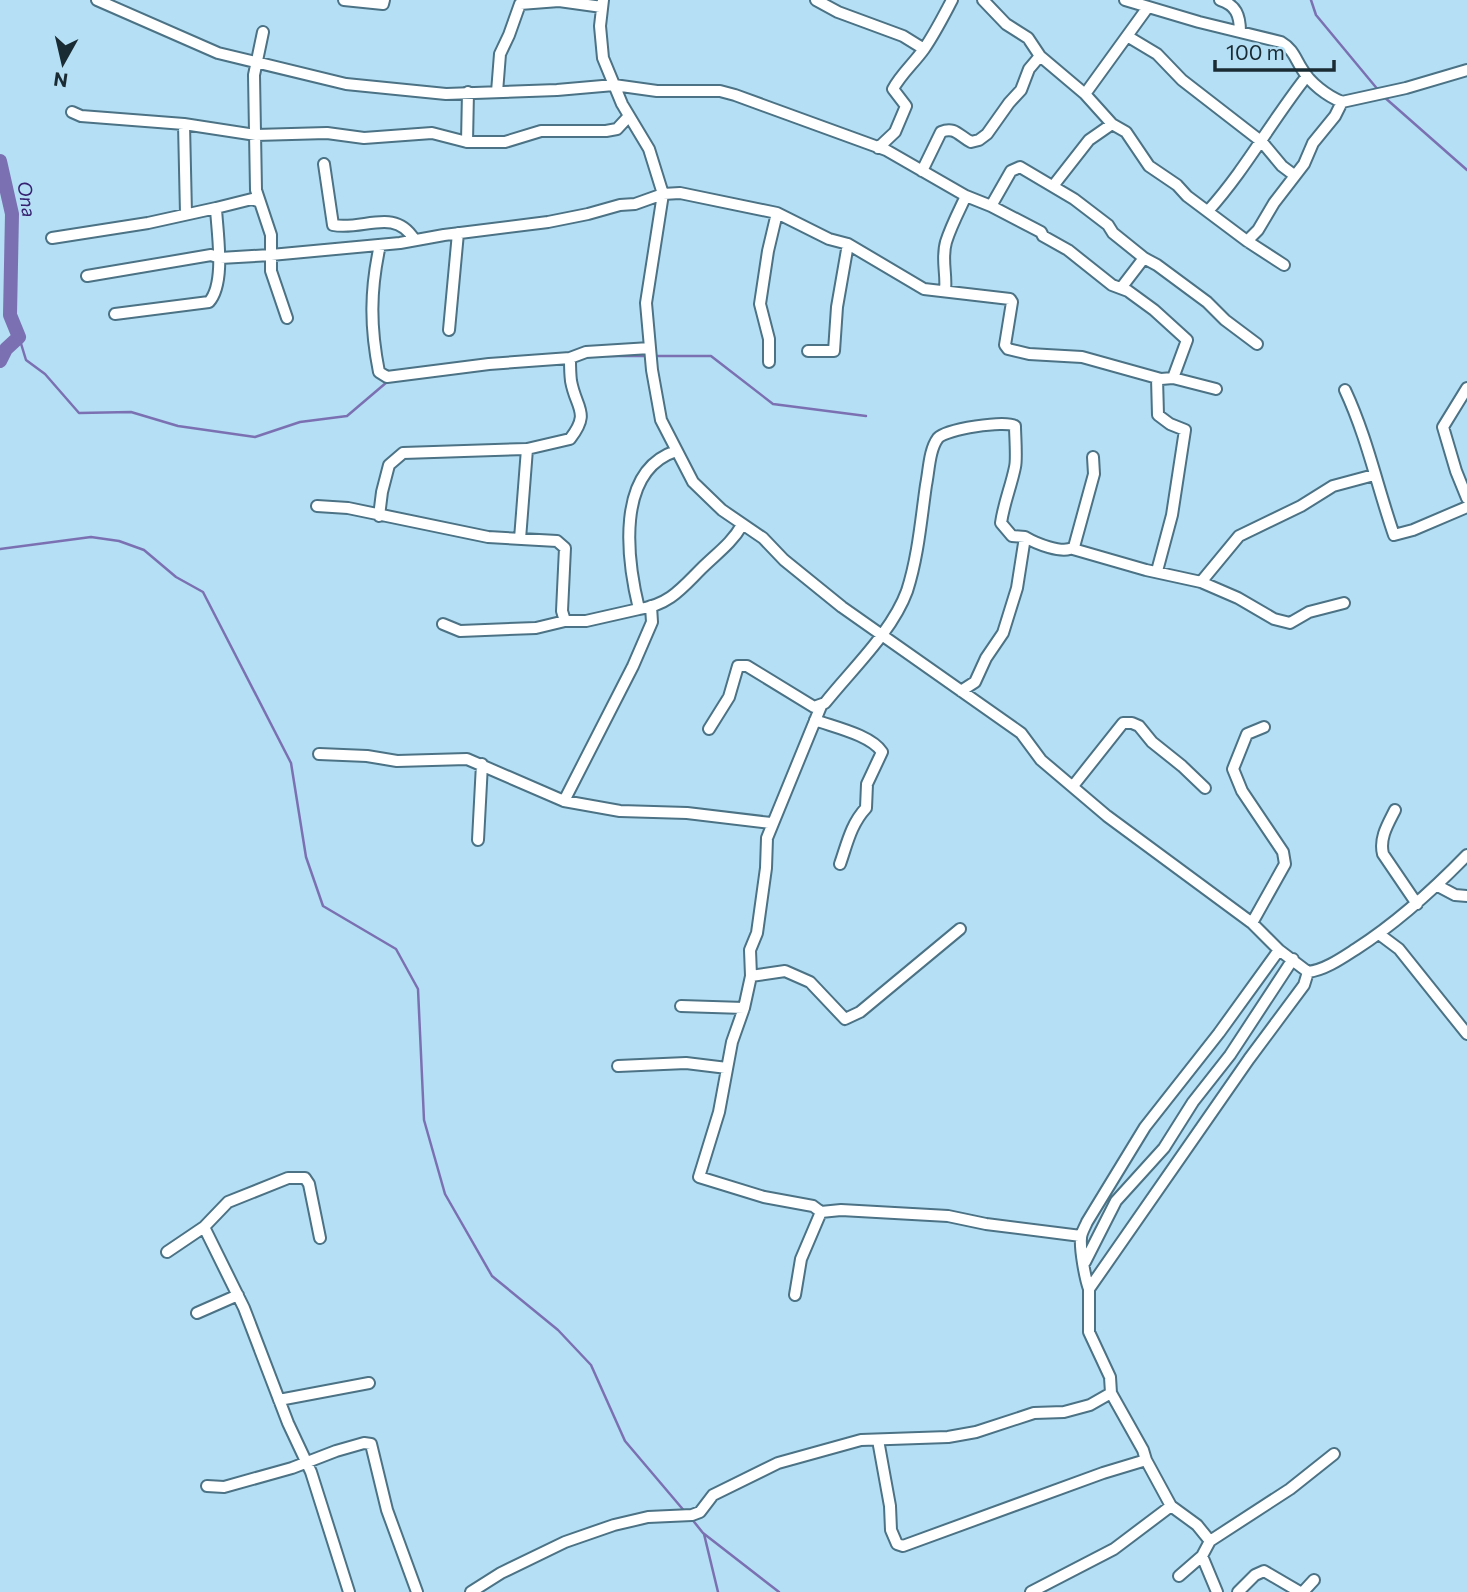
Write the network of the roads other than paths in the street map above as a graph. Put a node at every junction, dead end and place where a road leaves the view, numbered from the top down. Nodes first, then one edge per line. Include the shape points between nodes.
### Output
1 (97, 0) edge
2 (344, 0) edge
3 (384, 0) edge
4 (816, 0) edge
5 (952, 0) edge
6 (983, 0) edge
7 (1125, 0) edge
8 (1220, 0) edge
9 (603, 4) edge
10 (1144, 4) edge
11 (263, 32) dead end
12 (1240, 32) junction
13 (1127, 36) junction
14 (924, 49) junction
15 (1040, 57) junction
16 (256, 62) junction
17 (1467, 71) edge
18 (1307, 76) junction
19 (614, 85) junction
20 (468, 92) junction
21 (497, 92) junction
22 (1085, 94) junction
23 (1342, 102) junction
24 (72, 112) dead end
25 (629, 116) junction
26 (184, 124) junction
27 (1112, 124) junction
28 (256, 135) junction
29 (467, 142) junction
30 (1262, 142) junction
31 (878, 148) junction
32 (324, 164) dead end
33 (922, 171) junction
34 (1294, 175) junction
35 (1053, 186) junction
36 (663, 194) junction
37 (966, 196) junction
38 (260, 202) junction
39 (991, 206) junction
40 (216, 208) junction
41 (1208, 211) junction
42 (777, 213) junction
43 (186, 214) junction
44 (458, 233) junction
45 (52, 238) dead end
46 (414, 239) junction
47 (1247, 241) junction
48 (848, 244) junction
49 (380, 245) junction
50 (271, 255) junction
51 (220, 258) junction
52 (1144, 258) junction
53 (1284, 265) dead end
54 (87, 276) dead end
55 (1121, 288) junction
56 (945, 291) junction
57 (116, 314) dead end
58 (287, 318) dead end
59 (449, 330) dead end
60 (1257, 344) dead end
61 (650, 348) junction
62 (808, 351) dead end
63 (570, 358) junction
64 (769, 362) dead end
65 (1157, 378) junction
66 (1173, 378) junction
67 (1467, 388) edge
68 (1216, 389) dead end
69 (1345, 390) dead end
70 (527, 449) junction
71 (676, 451) junction
72 (1093, 457) dead end
73 (1374, 475) junction
74 (1467, 498) edge
75 (317, 506) dead end
76 (1467, 507) edge
77 (379, 516) junction
78 (742, 525) junction
79 (1025, 537) junction
80 (520, 539) junction
81 (1073, 549) junction
82 (1157, 571) junction
83 (1201, 582) junction
84 (1344, 603) dead end
85 (645, 607) junction
86 (565, 621) junction
87 (443, 624) dead end
88 (881, 635) junction
89 (961, 691) junction
90 (821, 706) junction
91 (815, 720) junction
92 (1264, 727) dead end
93 (709, 729) dead end
94 (318, 754) dead end
95 (482, 765) junction
96 (1073, 786) junction
97 (1205, 788) dead end
98 (564, 800) junction
99 (1395, 810) dead end
100 (771, 823) junction
101 (478, 840) dead end
102 (1467, 855) edge
103 (840, 864) dead end
104 (1438, 886) junction
105 (1467, 896) edge
106 (1417, 904) junction
107 (1252, 923) junction
108 (960, 929) dead end
109 (1378, 934) junction
110 (1279, 950) junction
111 (1293, 959) junction
112 (1308, 972) junction
113 (751, 976) junction
114 (681, 1006) dead end
115 (744, 1008) junction
116 (1467, 1034) edge
117 (618, 1066) dead end
118 (727, 1068) junction
119 (821, 1212) junction
120 (204, 1227) junction
121 (1081, 1236) junction
122 (320, 1238) dead end
123 (167, 1252) dead end
124 (1084, 1262) junction
125 (1089, 1289) junction
126 (238, 1295) junction
127 (796, 1295) dead end
128 (197, 1313) dead end
129 (369, 1383) dead end
130 (1111, 1394) junction
131 (279, 1400) junction
132 (878, 1440) junction
133 (1334, 1454) dead end
134 (1146, 1460) junction
135 (306, 1463) junction
136 (207, 1486) dead end
137 (1171, 1506) junction
138 (1210, 1541) junction
139 (1202, 1556) junction
140 (1180, 1576) dead end
141 (1314, 1580) dead end
142 (349, 1592) edge
143 (417, 1592) edge
144 (471, 1592) edge
145 (1031, 1592) edge
146 (1217, 1592) edge
147 (1238, 1592) edge
148 (1302, 1592) edge

1 - 16 street via 218,53
2 - 3 street via 383,4
4 - 14 street
5 - 14 street
6 - 15 street via 1028,38
7 - 10 street
8 - 12 street via 1237,11
9 - 19 street via 601,47
9 - 21 street via 520,4 500,54
10 - 12 street
10 - 13 street
11 - 16 street
12 - 18 street via 1285,44
13 - 22 street
13 - 30 street via 1157,54 1182,80
14 - 31 street via 893,89 906,106 895,132
15 - 22 street
15 - 33 street via 987,134 971,142 955,130 941,132
16 - 20 street via 332,82 446,94
16 - 28 street
17 - 23 street
18 - 23 street
18 - 30 street
19 - 21 street
19 - 25 street
19 - 31 street via 657,91 720,91
20 - 21 street
20 - 29 street
22 - 27 street
23 - 34 street
24 - 26 street
25 - 29 street via 617,129 606,131 541,131 505,142
25 - 36 street via 649,149
26 - 28 street
26 - 43 street
27 - 35 street via 1088,140
27 - 41 street via 1126,132 1149,166
28 - 29 street via 327,133 364,138 432,133
28 - 38 street
30 - 34 street
30 - 41 street
31 - 33 street
32 - 46 street via 333,225 397,223
33 - 37 street
34 - 47 street
35 - 39 street via 1015,168
35 - 52 street
36 - 42 street via 680,193
36 - 44 street via 548,222
36 - 61 street via 647,286
37 - 39 street
37 - 56 street via 946,243
38 - 40 street via 252,199
38 - 50 street via 271,235
39 - 55 street via 1041,232
40 - 43 street
40 - 51 street
41 - 47 street
42 - 48 street
42 - 64 street via 760,304 769,339
43 - 45 street
44 - 46 street
44 - 59 street
46 - 49 street
47 - 53 street
48 - 56 street via 924,289
48 - 62 street via 834,351
49 - 50 street
49 - 63 street via 371,313 379,372 387,377
50 - 51 street
50 - 58 street via 271,271
51 - 54 street via 211,255
51 - 57 street via 216,293 209,302
52 - 55 street
52 - 60 street
55 - 66 street via 1187,340
56 - 65 street via 1011,300 1005,345 1009,349 1082,357
61 - 63 street via 586,352
61 - 71 street via 661,420
63 - 70 street via 571,381 582,413 579,426 570,439
65 - 66 street
65 - 82 street via 1158,415 1185,430 1172,515
66 - 68 street
67 - 74 street via 1443,428
69 - 73 street
70 - 77 street via 403,453 389,465
70 - 80 street
71 - 78 street via 693,482
71 - 85 street via 663,455 635,491 629,562
72 - 81 street via 1094,477
73 - 76 street via 1394,535
73 - 83 street via 1334,486 1239,536
75 - 77 street
77 - 80 street
78 - 85 street via 682,590
78 - 88 street
79 - 81 street via 1065,551
79 - 88 street via 1012,536 1001,523 1015,467 1015,426 993,424 939,437 931,457 908,587 897,614
79 - 89 street via 1017,588 1003,633 975,682
80 - 86 street via 557,541 565,548
81 - 82 street
82 - 83 street
83 - 84 street via 1290,623 1309,612
85 - 86 street via 586,621
85 - 98 street via 652,622
86 - 87 street via 536,628 460,631
88 - 89 street
88 - 90 street
89 - 96 street via 1021,733 1041,760
90 - 91 street
90 - 93 street via 803,702 747,666 738,666 729,697
91 - 100 street
91 - 103 street via 854,733 882,752 867,784 866,808 854,824
92 - 107 street via 1247,734 1233,769 1242,791 1283,852 1285,864
94 - 95 street via 397,761 467,759
95 - 98 street
95 - 101 street
96 - 97 street via 1117,729 1132,723
96 - 107 street
98 - 100 street via 620,811
99 - 106 street via 1382,847
100 - 113 street via 757,933 750,950
102 - 104 street
104 - 105 street
104 - 106 street
106 - 109 street
107 - 110 street
108 - 113 street via 860,1012 845,1019 810,982 785,971
109 - 112 street via 1345,956
109 - 116 street via 1399,949
110 - 111 street
110 - 121 street via 1145,1127
111 - 112 street
111 - 124 street via 1164,1148 1116,1201
112 - 125 street via 1304,985
113 - 115 street
114 - 115 street
115 - 118 street
117 - 118 street via 686,1063
118 - 119 street via 699,1177 813,1206
119 - 121 street via 948,1216
119 - 127 street via 801,1259
120 - 122 street via 228,1202 288,1178 305,1178
120 - 123 street
120 - 126 street
121 - 124 street
124 - 125 street
125 - 130 street via 1089,1332 1110,1377
126 - 128 street
126 - 131 street
129 - 131 street
130 - 132 street via 1090,1405 1034,1413 976,1432
130 - 134 street
131 - 135 street
132 - 134 street via 892,1534 897,1544 904,1546
132 - 144 street via 861,1440 778,1463 713,1494 700,1512 692,1515 648,1517 565,1542
133 - 138 street
134 - 137 street
135 - 136 street via 224,1487
135 - 142 street
135 - 143 street via 371,1444 387,1510
137 - 138 street
137 - 145 street via 1114,1549
138 - 139 street
139 - 140 street
139 - 146 street
141 - 148 street
147 - 148 street via 1264,1571

